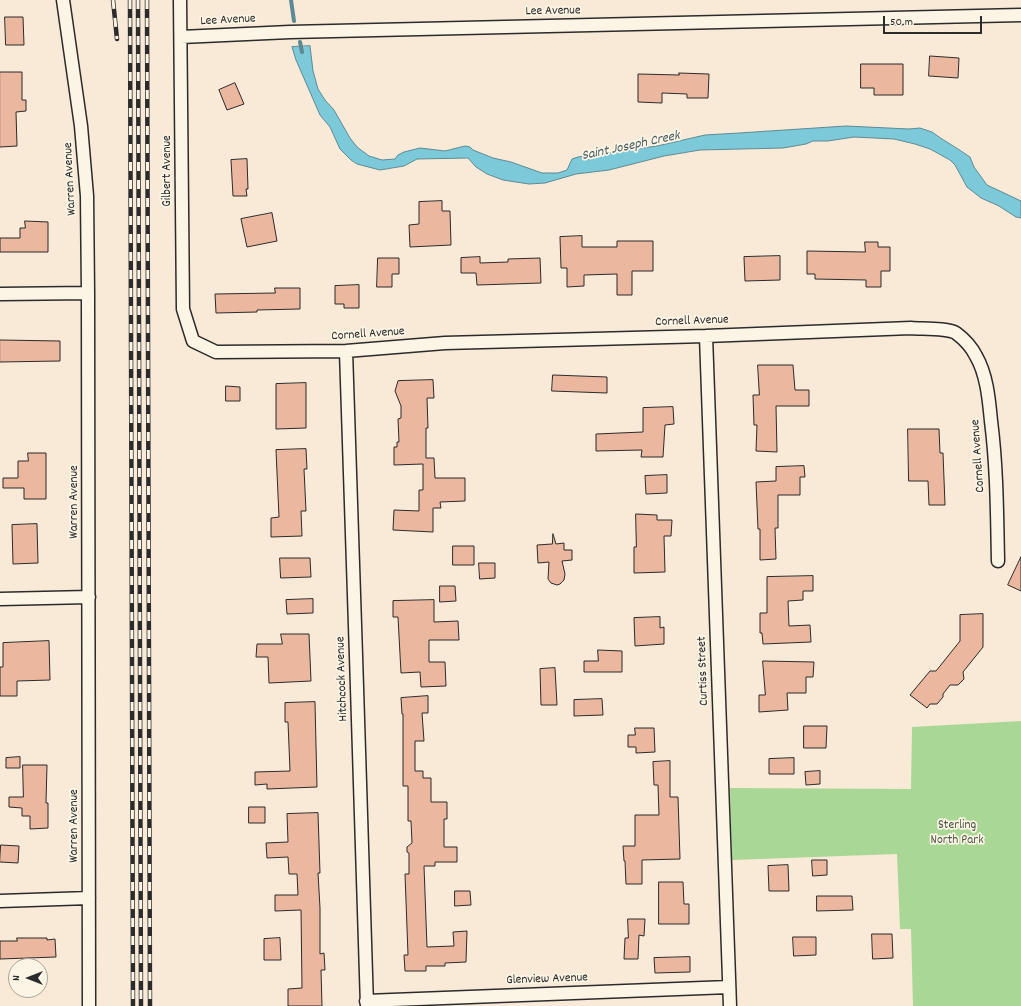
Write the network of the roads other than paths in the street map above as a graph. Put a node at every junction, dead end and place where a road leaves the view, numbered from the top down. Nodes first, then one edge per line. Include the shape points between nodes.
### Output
1 (63, 0) edge
2 (180, 0) edge
3 (1021, 15) edge
4 (181, 38) junction
5 (88, 293) junction
6 (0, 294) edge
7 (706, 336) junction
8 (193, 341) joint
9 (346, 351) junction
10 (998, 561) dead end
11 (89, 597) junction
12 (0, 599) edge
13 (89, 898) junction
14 (0, 901) edge
15 (729, 987) junction
16 (366, 1004) edge
17 (89, 1006) edge
18 (730, 1006) edge

1 - 5 street, Warren Avenue via 81,126 87,196
2 - 4 street, Gilbert Avenue
3 - 4 street, Lee Avenue via 304,32
4 - 8 street, Gilbert Avenue via 183,309
5 - 6 street
5 - 11 street, Warren Avenue
7 - 9 street, Cornell Avenue via 446,343
7 - 10 street, Cornell Avenue via 911,328 955,332 976,356 984,375 995,450
7 - 15 street, Curtiss Street
8 - 9 street, Cornell Avenue via 216,352
9 - 16 street, Hitchcock Avenue
11 - 12 street
11 - 13 street, Warren Avenue
13 - 14 street
13 - 17 street, Warren Avenue
15 - 16 street, Glenview Avenue
15 - 18 street, Curtiss Street

